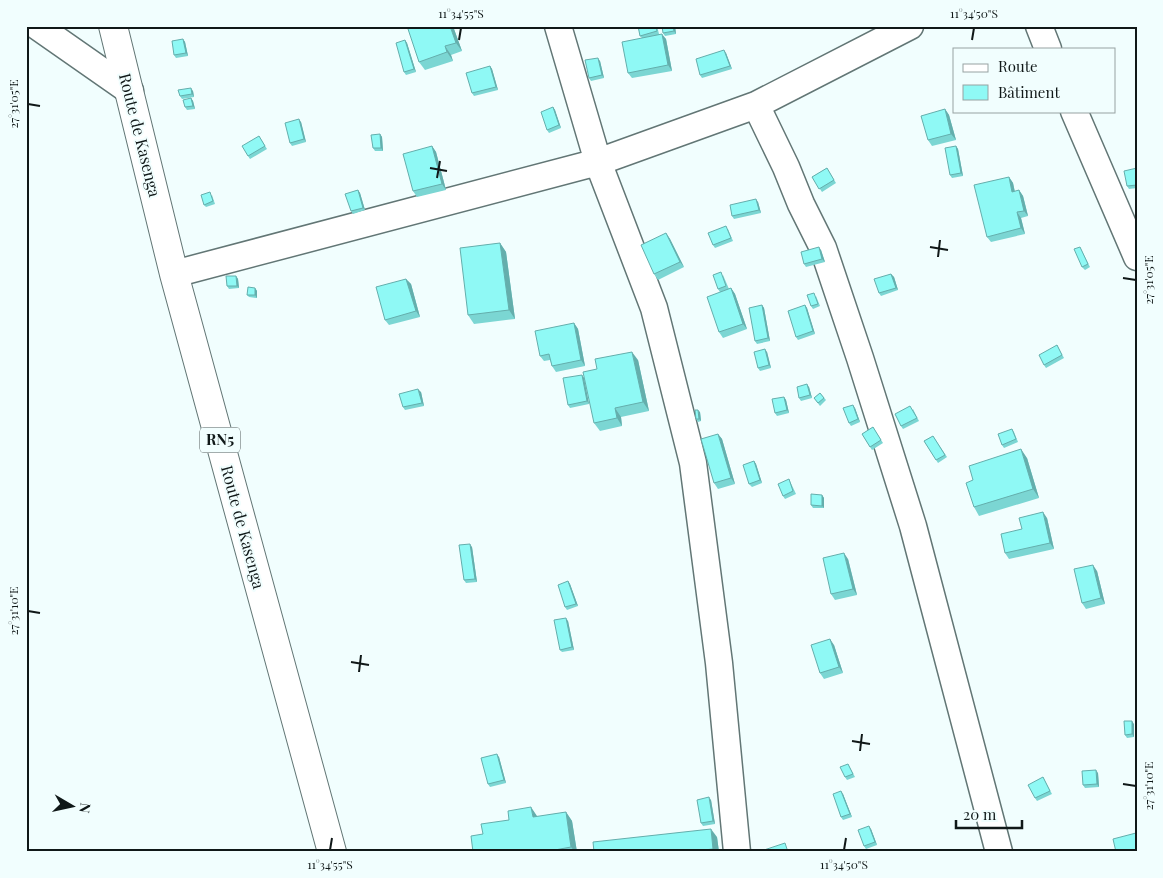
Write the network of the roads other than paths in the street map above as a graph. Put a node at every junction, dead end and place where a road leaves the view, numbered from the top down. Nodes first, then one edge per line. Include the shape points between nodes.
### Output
1 (37, 26) edge
2 (113, 26) edge
3 (558, 26) edge
4 (910, 26) edge
5 (1039, 26) edge
6 (1048, 48) edge
7 (130, 91) junction
8 (756, 105) junction
9 (1074, 112) edge
10 (598, 162) junction
11 (1137, 257) edge
12 (174, 274) junction
13 (332, 852) edge
14 (737, 852) edge
15 (999, 852) edge

1 - 7 street
2 - 7 highway, Route de Kasenga / RN5
3 - 10 street
4 - 8 street
5 - 6 street
7 - 12 highway, Route de Kasenga / RN5
8 - 10 street
8 - 15 street via 823,248 860,358 913,526
9 - 11 street
10 - 12 street
10 - 14 street via 654,308 693,463 719,663
12 - 13 highway, Route de Kasenga / RN5

